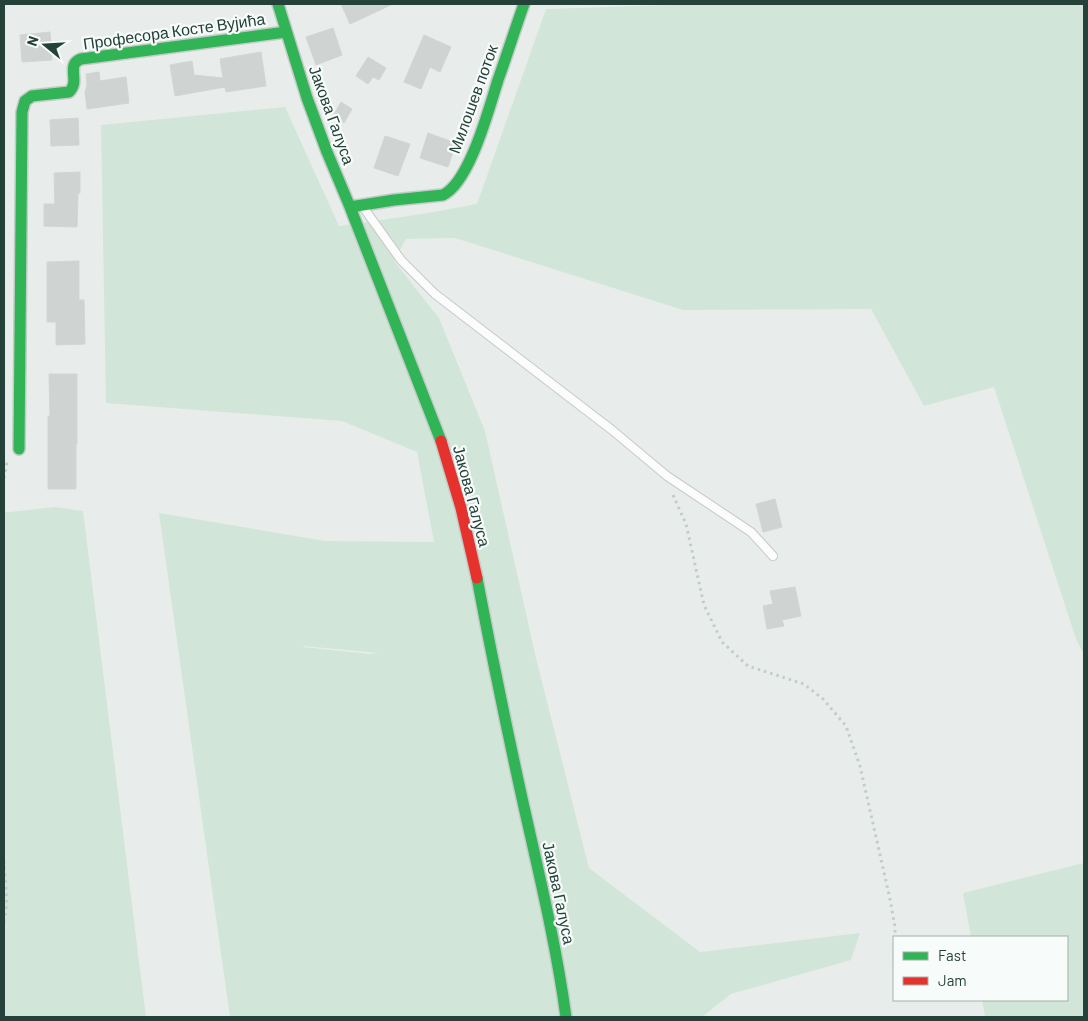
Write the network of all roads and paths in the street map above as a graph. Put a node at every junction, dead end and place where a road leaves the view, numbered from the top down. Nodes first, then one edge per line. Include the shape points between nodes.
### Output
1 (278, 4) edge
2 (524, 4) edge
3 (286, 32) junction
4 (356, 206) junction
5 (20, 450) dead end
6 (667, 476) junction
7 (773, 556) dead end
8 (4, 861) edge
9 (4, 920) edge
10 (895, 936) edge
11 (566, 1017) edge

1 - 3 street, Јакова Галуса
2 - 4 street, Милошев поток via 478,141 450,192
3 - 4 street, Јакова Галуса via 327,152
3 - 5 street, Професора Косте Вујића via 76,61 73,90 32,96 25,102 22,112
4 - 6 lane, Јакова Галуса via 400,260 435,294
4 - 11 street, Јакова Галуса via 440,437 461,508 547,910
6 - 7 lane, Јакова Галуса via 751,532
6 - 10 path via 686,524 704,605 722,642 748,666 804,684 823,699 846,726 860,766 890,899
8 - 9 path

